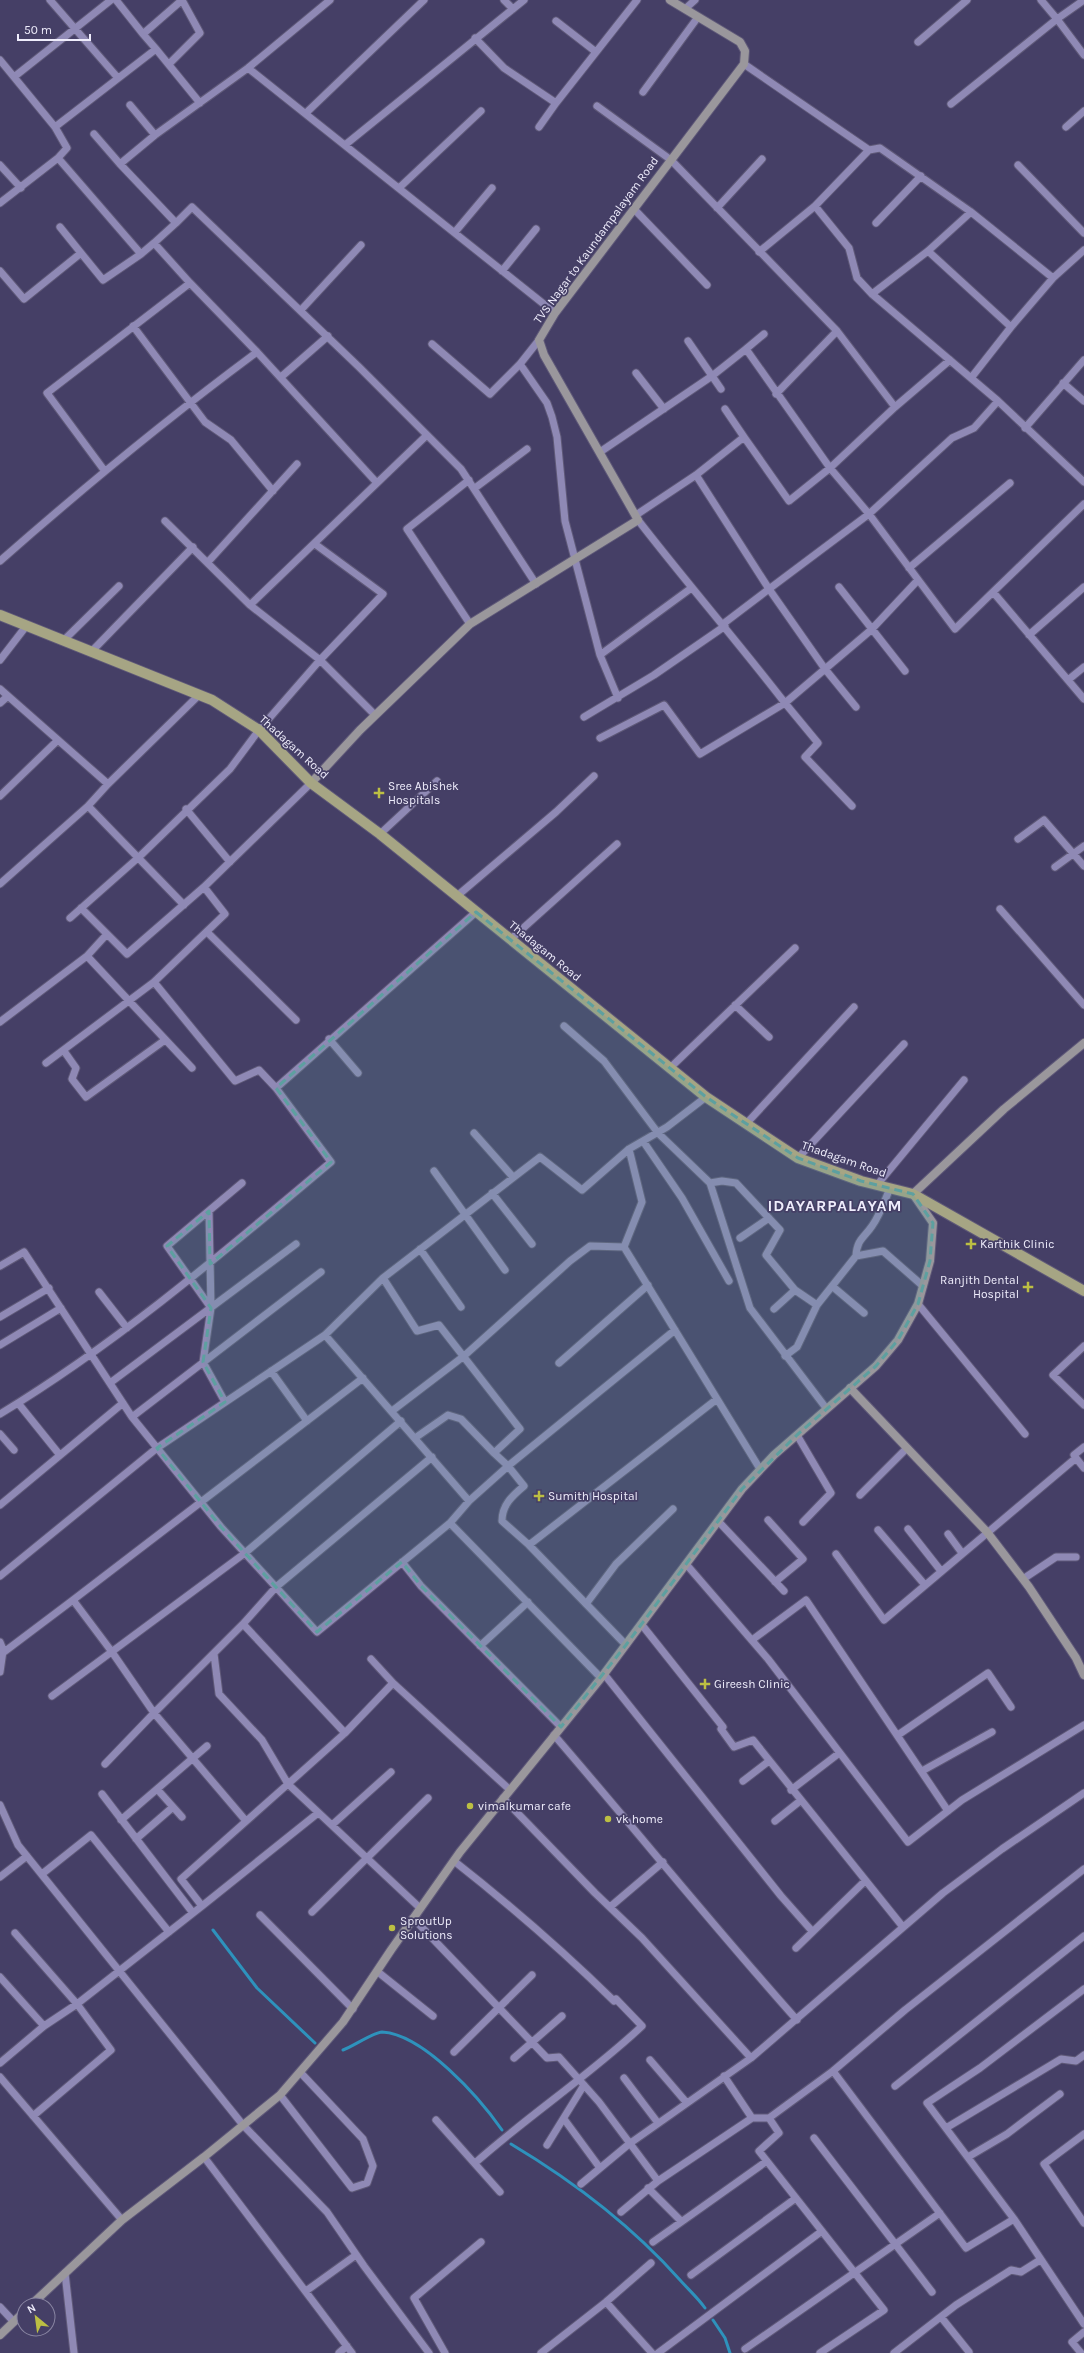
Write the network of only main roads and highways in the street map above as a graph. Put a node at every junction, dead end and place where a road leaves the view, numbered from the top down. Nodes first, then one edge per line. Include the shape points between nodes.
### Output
1 (670, 0) edge
2 (0, 615) edge
3 (311, 783) junction
4 (1084, 1043) edge
5 (914, 1194) junction
6 (1084, 1291) edge
7 (850, 1388) junction
8 (1084, 1675) edge
9 (40, 2297) edge
10 (16, 2320) edge
11 (0, 2335) edge

1 - 3 main road, TVS Nagar to Kaundampalayam Road via 740,42 745,51 744,64 555,313 539,340 544,355 637,517 470,624 375,715
2 - 3 main road, Thadagam Road via 212,700 259,730
3 - 5 main road, Thadagam Road via 380,834 706,1097 798,1158 877,1185
4 - 5 main road via 1004,1109
5 - 6 main road, Thadagam Road
5 - 7 main road via 933,1223 930,1261 918,1304 898,1340 876,1366
7 - 8 main road via 987,1532 1023,1579 1076,1658
7 - 9 main road via 760,1469 742,1489 642,1625 454,1861 353,2009 280,2095 122,2220
10 - 11 main road

